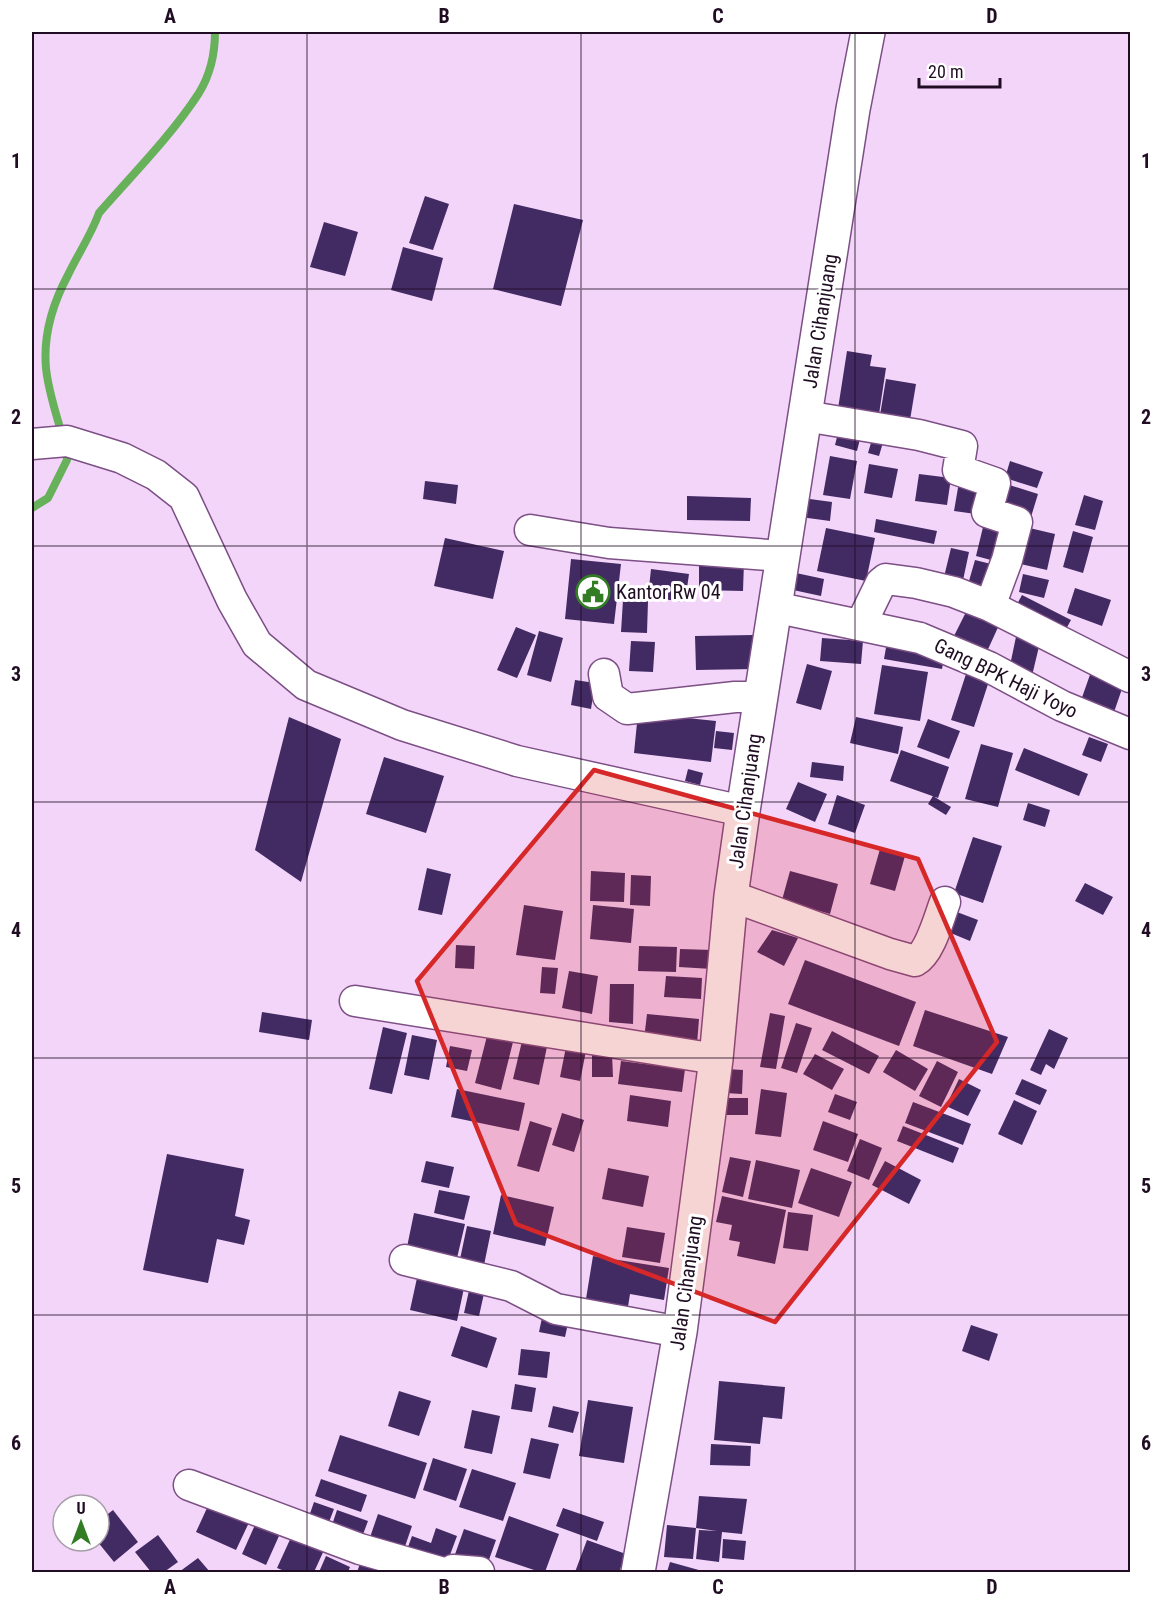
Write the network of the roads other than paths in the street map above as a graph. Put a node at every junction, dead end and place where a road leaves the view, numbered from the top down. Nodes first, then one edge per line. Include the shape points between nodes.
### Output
1 (868, 32) edge
2 (805, 416) junction
3 (32, 444) edge
4 (530, 530) dead end
5 (782, 556) junction
6 (990, 606) junction
7 (774, 607) junction
8 (861, 624) junction
9 (604, 674) dead end
10 (1131, 676) edge
11 (760, 698) junction
12 (1131, 734) edge
13 (743, 811) junction
14 (730, 896) junction
15 (945, 902) dead end
16 (355, 1001) dead end
17 (716, 1059) junction
18 (405, 1260) dead end
19 (681, 1332) junction
20 (189, 1485) dead end
21 (440, 1572) edge
22 (451, 1572) edge
23 (478, 1572) edge
24 (487, 1572) edge
25 (505, 1572) edge
26 (638, 1572) edge

1 - 2 main road, Jalan Cihanjuang
2 - 5 main road, Jalan Cihanjuang
2 - 6 street via 962,446 958,470 995,483 987,512 1017,522
3 - 13 street via 68,441 122,458 156,475 184,497 257,644 306,684 402,725 517,760
4 - 5 street via 609,543
5 - 7 main road, Jalan Cihanjuang
6 - 8 street via 954,592 886,579
6 - 10 street
7 - 8 street, Gang BPK Haji Yoyo
7 - 11 main road, Jalan Cihanjuang
8 - 12 street, Gang BPK Haji Yoyo via 920,638 989,667 1062,706
9 - 11 street via 608,696 627,709
11 - 13 main road, Jalan Cihanjuang
13 - 14 main road, Jalan Cihanjuang
14 - 15 street via 915,961 922,957
14 - 17 main road, Jalan Cihanjuang
16 - 17 street
17 - 19 main road, Jalan Cihanjuang
18 - 19 street via 511,1286 556,1310
19 - 26 main road, Jalan Cihanjuang
20 - 21 street via 360,1549
22 - 23 street
24 - 25 street

